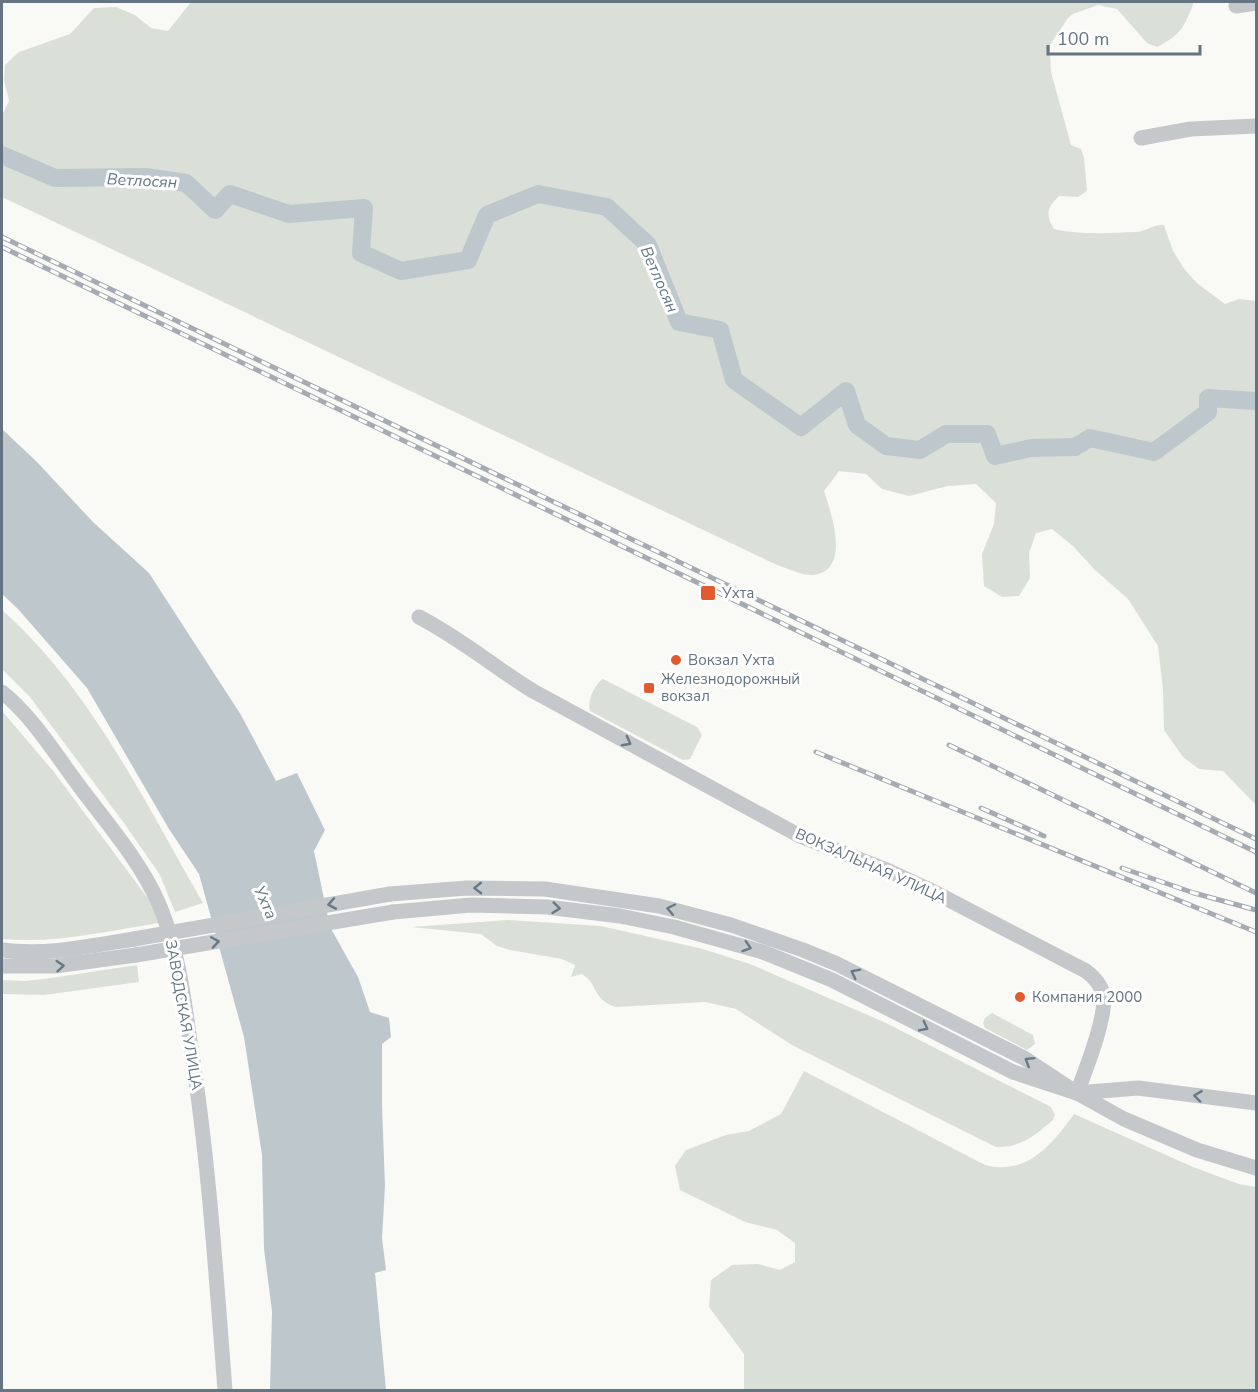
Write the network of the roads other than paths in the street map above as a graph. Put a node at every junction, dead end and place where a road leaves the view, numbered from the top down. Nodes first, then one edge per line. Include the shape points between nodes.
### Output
1 (1257, 3) edge
2 (1236, 6) dead end
3 (1257, 126) edge
4 (1141, 138) dead end
5 (419, 617) dead end
6 (2, 692) edge
7 (2, 950) edge
8 (2, 966) edge
9 (1077, 1094) junction
10 (1257, 1103) edge
11 (1257, 1168) edge
12 (225, 1390) edge

1 - 2 street
3 - 4 street via 1191,129
5 -> 9 street, ВОКЗАЛЬНАЯ УЛИЦА via 459,639 514,680 800,836 932,891 1086,971 1098,984 1104,1000 1095,1043
6 - 12 street, ЗАВОДСКАЯ УЛИЦА via 35,726 138,865 158,901 172,941 203,1124
9 -> 7 street, bridge via 1024,1058 837,964 695,914 622,899 545,889 467,888 390,894 55,951
8 -> 9 street, bridge via 55,966 136,955 393,912 471,905 547,907 621,916 763,952 832,980 1014,1072
10 -> 9 street via 1138,1088
9 - 11 street via 1160,1136

